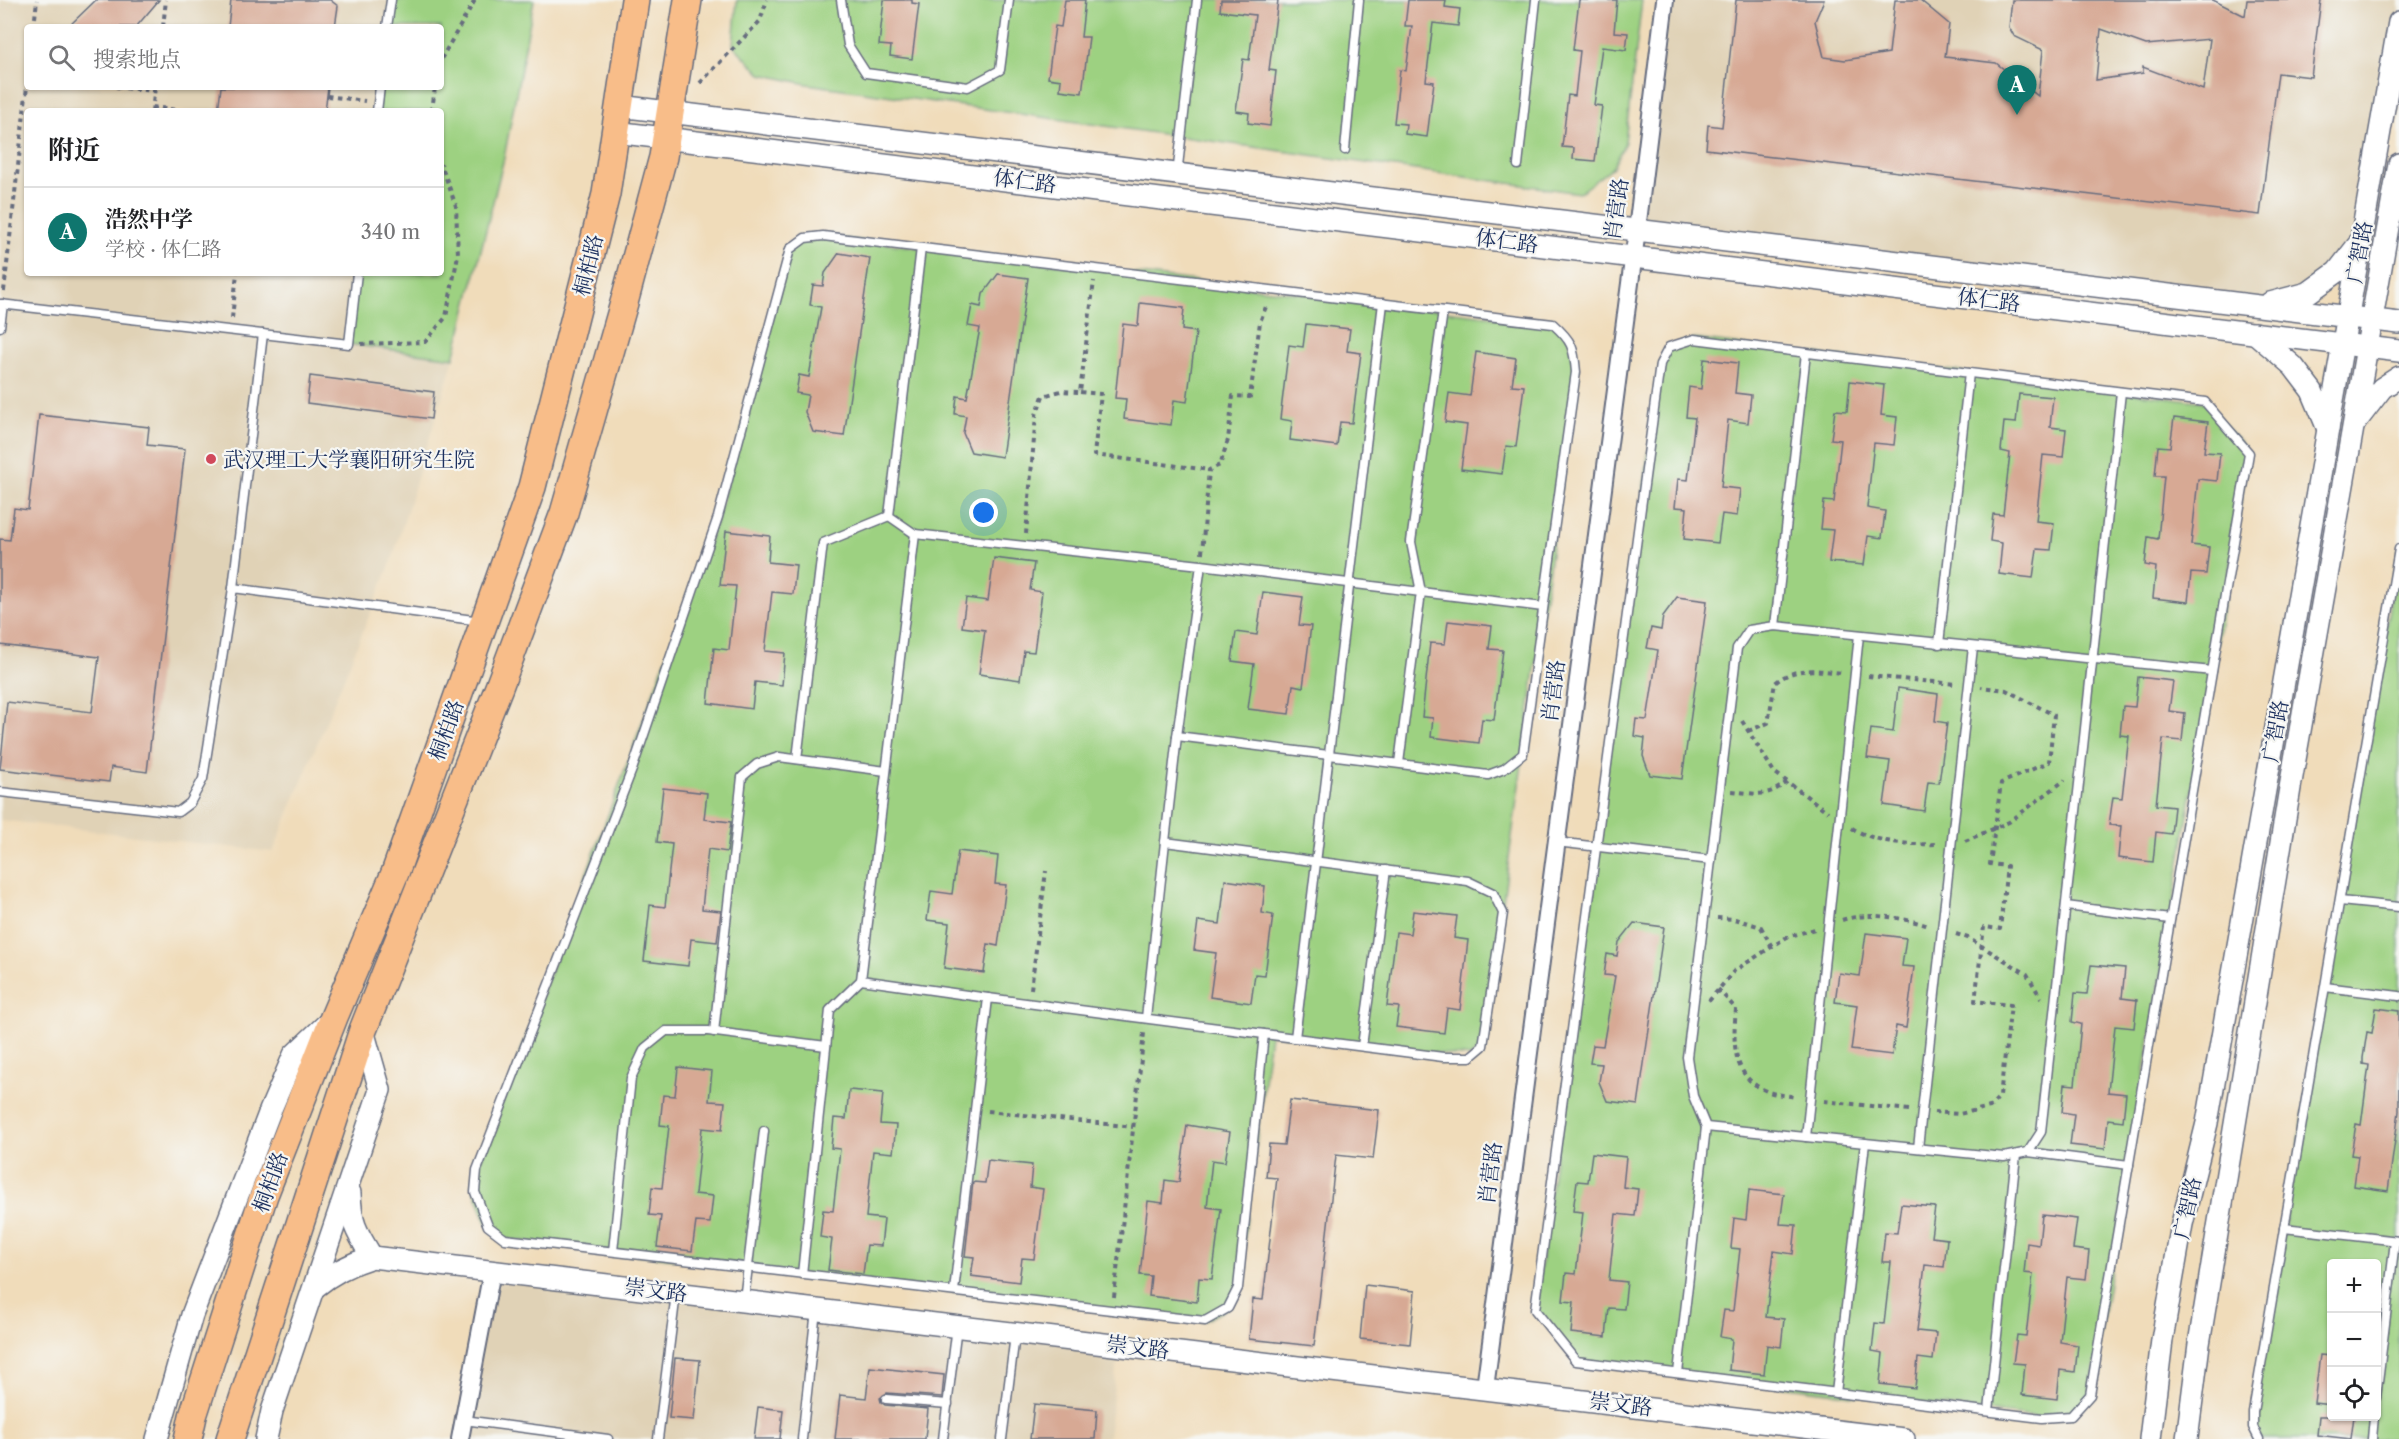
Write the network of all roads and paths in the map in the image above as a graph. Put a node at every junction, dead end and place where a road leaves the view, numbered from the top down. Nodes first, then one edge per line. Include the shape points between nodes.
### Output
1 (37, 0) edge
2 (166, 0) edge
3 (390, 0) edge
4 (475, 0) edge
5 (635, 0) edge
6 (688, 0) edge
7 (766, 0) edge
8 (842, 0) edge
9 (1009, 0) edge
10 (1197, 0) edge
11 (1359, 0) edge
12 (1536, 0) edge
13 (1665, 0) edge
14 (2399, 22) edge
15 (34, 24) edge
16 (163, 24) edge
17 (387, 24) edge
18 (444, 54) edge
19 (27, 90) edge
20 (154, 90) edge
21 (380, 90) edge
22 (435, 90) edge
23 (327, 96) dead end
24 (377, 107) edge
25 (24, 108) edge
26 (152, 108) edge
27 (432, 108) edge
28 (24, 111) edge
29 (617, 119) junction
30 (668, 125) junction
31 (1345, 150) dead end
32 (2399, 164) edge
33 (1518, 165) dead end
34 (444, 172) edge
35 (1176, 175) junction
36 (1637, 230) junction
37 (2386, 237) junction
38 (2361, 242) junction
39 (921, 248) junction
40 (1632, 256) junction
41 (2399, 266) edge
42 (1095, 269) junction
43 (237, 276) edge
44 (357, 276) edge
45 (1283, 291) junction
46 (1383, 303) junction
47 (1, 304) edge
48 (2255, 306) junction
49 (1443, 311) junction
50 (2347, 318) junction
51 (2372, 320) junction
52 (2399, 323) edge
53 (0, 327) edge
54 (230, 330) junction
55 (2255, 333) junction
56 (263, 334) junction
57 (349, 344) junction
58 (2343, 344) junction
59 (2367, 347) junction
60 (2399, 351) edge
61 (1806, 353) junction
62 (1970, 373) junction
63 (2399, 377) edge
64 (1080, 392) junction
65 (2121, 392) junction
66 (2353, 426) junction
67 (2328, 429) junction
68 (1209, 470) junction
69 (889, 516) junction
70 (915, 534) junction
71 (1024, 546) junction
72 (2399, 549) edge
73 (1201, 565) junction
74 (1349, 583) junction
75 (233, 588) junction
76 (1421, 592) junction
77 (1543, 607) junction
78 (484, 621) junction
79 (1775, 626) junction
80 (1859, 635) junction
81 (1939, 644) junction
82 (1973, 647) junction
83 (2092, 660) junction
84 (2212, 671) junction
85 (1730, 702) junction
86 (1177, 736) junction
87 (1329, 755) junction
88 (797, 759) junction
89 (2081, 763) junction
90 (1399, 764) junction
91 (886, 771) junction
92 (1787, 782) junction
93 (1720, 789) junction
94 (0, 792) edge
95 (1840, 820) junction
96 (1165, 842) junction
97 (1556, 842) junction
98 (1952, 843) junction
99 (1597, 848) junction
100 (1711, 860) junction
101 (1316, 861) junction
102 (1386, 870) junction
103 (1046, 871) dead end
104 (2340, 901) junction
105 (2066, 906) junction
106 (2399, 907) edge
107 (1704, 916) junction
108 (2170, 919) junction
109 (1828, 924) junction
110 (1942, 930) junction
111 (1981, 946) junction
112 (1772, 947) junction
113 (861, 980) junction
114 (2325, 987) junction
115 (1719, 990) junction
116 (2399, 996) edge
117 (988, 998) junction
118 (1030, 1004) junction
119 (334, 1017) junction
120 (1146, 1018) junction
121 (2054, 1020) junction
122 (1691, 1022) junction
123 (363, 1030) junction
124 (714, 1032) junction
125 (1264, 1034) junction
126 (1295, 1038) junction
127 (826, 1046) junction
128 (1362, 1047) junction
129 (1810, 1099) junction
130 (975, 1109) junction
131 (1922, 1112) junction
132 (1133, 1126) junction
133 (1706, 1126) junction
134 (764, 1131) dead end
135 (1806, 1137) junction
136 (1865, 1143) junction
137 (1918, 1148) junction
138 (2028, 1152) junction
139 (2016, 1155) junction
140 (2129, 1165) junction
141 (350, 1180) junction
142 (2284, 1228) junction
143 (2397, 1241) edge
144 (613, 1251) junction
145 (372, 1257) junction
146 (747, 1267) junction
147 (492, 1271) junction
148 (802, 1274) junction
149 (314, 1288) junction
150 (954, 1291) junction
151 (676, 1293) junction
152 (744, 1301) junction
153 (816, 1309) junction
154 (1112, 1310) junction
155 (957, 1326) junction
156 (1015, 1333) junction
157 (2380, 1367) edge
158 (1678, 1373) junction
159 (1485, 1388) junction
160 (1836, 1392) junction
161 (886, 1399) dead end
162 (948, 1404) junction
163 (1989, 1411) junction
164 (464, 1420) junction
165 (2374, 1421) edge
166 (1804, 1433) edge
167 (157, 1439) edge
168 (188, 1439) edge
169 (230, 1439) edge
170 (266, 1439) edge
171 (460, 1439) edge
172 (608, 1439) edge
173 (658, 1439) edge
174 (802, 1439) edge
175 (943, 1439) edge
176 (1002, 1439) edge
177 (1904, 1439) edge
178 (2150, 1439) edge
179 (2187, 1439) edge
180 (2259, 1439) edge
181 (2372, 1439) edge

1 - 15 path
2 - 16 path
3 - 17 lane
4 - 18 path
5 - 29 main road, 桐柏路
6 - 30 main road, 桐柏路
7 - 30 path via 760,21
8 - 9 lane via 848,45 866,73 968,87 1000,70
10 - 35 lane
11 - 31 lane
12 - 33 lane
13 - 36 street, 肖营路
14 - 38 street, 广智路
19 - 25 path
20 - 26 path
21 - 24 lane
22 - 27 path
23 - 24 path
28 - 47 path
29 - 30 street, 体仁路
29 - 78 main road, 桐柏路 via 606,194 532,487
30 - 35 street, 体仁路
30 - 40 street, 体仁路
30 - 123 main road, 桐柏路 via 624,303 564,513 500,687
32 - 37 street, 广智路
34 - 57 path via 456,206 458,255 446,317 425,342
35 - 36 street, 体仁路
36 - 40 street, 肖营路
36 - 48 street, 体仁路
37 - 41 street
37 - 51 street, 广智路
38 - 48 street via 2337,272 2308,293
38 - 50 street, 广智路
39 - 42 lane
39 - 69 lane
39 - 144 lane via 824,236 804,238 790,249 718,517 689,604 633,767 477,1170 475,1192 488,1226 505,1239
40 - 55 street, 体仁路
40 - 97 street, 肖营路
42 - 45 lane
42 - 64 path
43 - 54 path
44 - 57 lane
45 - 46 lane
45 - 68 path via 1269,299 1260,322 1250,397 1233,396 1228,440 1220,465
46 - 49 lane
46 - 74 lane
47 - 53 lane
47 - 54 lane
48 - 50 street, 体仁路
49 - 76 lane via 1411,542
49 - 77 lane via 1553,324 1568,337 1575,350 1576,372
50 - 51 street, 体仁路
50 - 58 street, 广智路
51 - 52 street, 体仁路
51 - 59 street, 广智路
54 - 56 lane
55 - 58 street, 体仁路
55 - 67 street via 2293,366 2312,391
56 - 57 lane
56 - 75 lane
58 - 59 street, 体仁路
58 - 67 street, 广智路
59 - 60 street, 体仁路
59 - 66 street, 广智路
61 - 62 lane
61 - 79 lane
61 - 99 lane via 1694,339 1669,347 1660,364
62 - 65 lane
62 - 81 lane
63 - 66 street via 2382,388
64 - 68 path via 1101,394 1094,455
64 - 71 path via 1060,391 1043,396 1036,415
65 - 83 lane
65 - 84 lane via 2205,402 2249,453
66 - 179 street, 广智路 via 2288,800
67 - 178 street, 广智路 via 2207,1124 2182,1224
68 - 73 path
69 - 70 lane
69 - 88 lane via 823,543
70 - 71 lane
70 - 91 lane
71 - 73 lane
72 - 104 lane
73 - 74 lane
73 - 86 lane
74 - 76 lane
74 - 87 lane
75 - 78 lane
75 - 94 lane via 203,779 190,803 178,812
76 - 77 lane
76 - 90 lane
77 - 90 lane via 1523,754 1504,769 1488,775
78 - 119 main road, 桐柏路 via 395,873
79 - 80 lane
79 - 85 lane via 1749,630 1737,648
80 - 81 lane
80 - 95 lane
81 - 82 lane
82 - 83 lane
82 - 98 lane
83 - 84 lane
83 - 89 lane
84 - 108 lane
85 - 92 path via 1774,772
85 - 93 lane
86 - 87 lane
86 - 96 lane
87 - 90 lane
87 - 101 lane
88 - 91 lane
88 - 124 lane via 779,757 757,764 742,777
89 - 98 path via 2060,785 2010,822
89 - 105 lane
91 - 113 lane
92 - 93 path via 1774,792 1758,794
92 - 95 path
93 - 100 lane
95 - 98 path via 1862,834 1911,845
95 - 109 lane
96 - 101 lane
96 - 120 lane
97 - 99 lane
97 - 159 street, 肖营路
98 - 110 lane
99 - 100 lane
99 - 158 lane via 1535,1310 1576,1361
100 - 107 lane
101 - 102 lane
101 - 126 lane
102 - 128 lane
102 - 128 lane via 1468,881 1493,893 1503,913 1483,1046 1470,1057
103 - 118 path
104 - 106 lane
104 - 114 lane
105 - 108 lane
105 - 121 lane
107 - 112 path via 1761,927
107 - 122 lane
108 - 140 lane
109 - 110 path via 1855,916 1909,919
109 - 112 path via 1787,937
109 - 129 lane
110 - 111 path
110 - 131 lane
111 - 121 path via 2027,974
111 - 131 path via 1975,1001 2011,1005 2000,1096 1990,1107 1959,1114
112 - 115 path via 1734,971
113 - 117 lane
113 - 127 lane via 830,1010
114 - 116 lane
114 - 142 lane
115 - 122 path
115 - 129 path via 1736,1009 1733,1040 1737,1062 1751,1083 1768,1092
117 - 118 lane
117 - 130 lane
118 - 120 lane
119 - 167 street via 294,1055 270,1111 192,1315
119 - 168 main road, 桐柏路 via 264,1195
120 - 125 lane
120 - 132 path
121 - 138 lane via 2041,1132
122 - 133 lane via 1687,1058 1693,1096
123 - 141 street via 380,1090
123 - 169 main road, 桐柏路
124 - 127 lane
124 - 144 lane via 666,1031 645,1048 635,1068
125 - 126 lane
125 - 154 lane via 1238,1288 1228,1308 1205,1321
126 - 128 lane
127 - 148 lane
129 - 131 path
129 - 135 lane
130 - 132 path
130 - 150 lane
131 - 137 lane
132 - 154 path
133 - 135 lane
133 - 158 lane
134 - 146 lane
135 - 136 lane
136 - 137 lane
136 - 160 lane
137 - 139 lane
138 - 139 lane
138 - 140 lane
139 - 163 lane
140 - 163 lane via 2090,1395 2071,1416 2042,1418
141 - 145 street via 351,1216
141 - 149 street
142 - 143 lane
142 - 180 lane via 2253,1412 2253,1427
143 - 157 lane
144 - 146 lane
145 - 147 street, 崇文路
145 - 149 street via 351,1263
146 - 148 lane
146 - 152 lane
147 - 151 street, 崇文路
147 - 164 street
148 - 150 lane
149 - 170 street
150 - 154 lane
151 - 152 street, 崇文路
151 - 173 lane
152 - 153 street, 崇文路
153 - 155 street, 崇文路
153 - 174 lane
155 - 156 street, 崇文路
155 - 162 lane
156 - 159 street, 崇文路
156 - 176 lane
158 - 160 lane
159 - 166 street, 崇文路
160 - 163 lane
161 - 162 lane
162 - 175 lane
164 - 171 street
164 - 172 lane
165 - 181 lane
166 - 177 street, 崇文路

